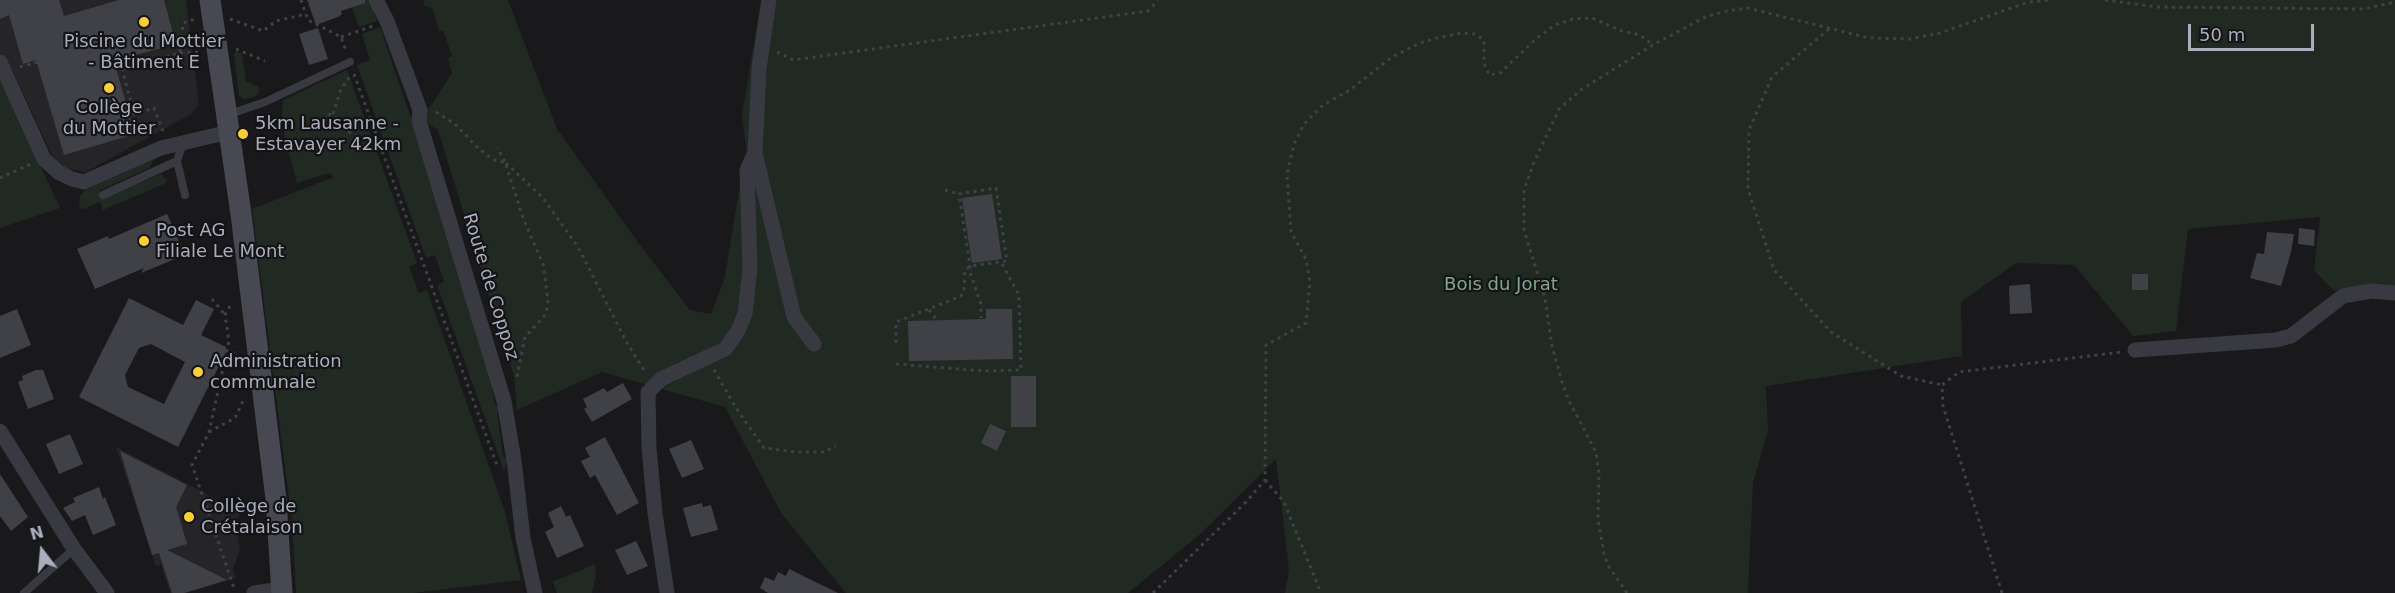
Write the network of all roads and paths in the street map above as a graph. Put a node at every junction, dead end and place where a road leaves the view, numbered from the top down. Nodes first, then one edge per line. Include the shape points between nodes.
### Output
1 (106, 0) edge
2 (302, 0) edge
3 (376, 0) edge
4 (770, 0) edge
5 (1158, 0) edge
6 (2035, 0) edge
7 (2050, 0) edge
8 (2105, 0) edge
9 (2029, 2) junction
10 (2395, 2) edge
11 (205, 9) edge
12 (306, 14) junction
13 (227, 17) dead end
14 (375, 25) dead end
15 (1830, 29) junction
16 (341, 38) junction
17 (117, 39) junction
18 (762, 45) junction
19 (1653, 45) junction
20 (232, 48) dead end
21 (189, 51) dead end
22 (180, 53) junction
23 (265, 61) dead end
24 (350, 62) junction
25 (7, 65) edge
26 (123, 69) junction
27 (355, 75) junction
28 (432, 110) dead end
29 (333, 114) junction
30 (227, 123) junction
31 (336, 123) junction
32 (164, 134) dead end
33 (378, 141) junction
34 (183, 143) junction
35 (497, 148) dead end
36 (755, 153) junction
37 (44, 159) junction
38 (177, 161) junction
39 (506, 163) junction
40 (0, 178) edge
41 (945, 190) dead end
42 (959, 194) junction
43 (102, 195) dead end
44 (186, 195) dead end
45 (1001, 262) junction
46 (970, 266) junction
47 (2395, 293) edge
48 (212, 299) dead end
49 (230, 306) dead end
50 (929, 310) junction
51 (225, 315) junction
52 (981, 318) dead end
53 (936, 319) dead end
54 (896, 343) dead end
55 (814, 344) dead end
56 (236, 347) dead end
57 (2136, 350) joint
58 (707, 358) junction
59 (896, 364) dead end
60 (222, 371) junction
61 (1942, 385) junction
62 (651, 388) junction
63 (243, 401) dead end
64 (504, 401) junction
65 (0, 431) edge
66 (209, 432) junction
67 (836, 446) dead end
68 (500, 475) dead end
69 (1265, 480) junction
70 (74, 549) junction
71 (235, 591) dead end
72 (282, 591) edge
73 (24, 593) edge
74 (107, 593) edge
75 (254, 593) edge
76 (535, 593) edge
77 (667, 593) edge
78 (1154, 593) edge
79 (1321, 593) edge
80 (1627, 593) edge
81 (2002, 593) edge

1 - 17 path
2 - 12 path
3 - 64 street, Route de Coppoz via 418,106 419,121
4 - 18 street
5 - 18 path via 1148,12 793,60
6 - 9 path
7 - 9 path
8 - 10 path via 2158,7 2318,9 2363,9
9 - 15 path via 1940,33 1910,39 1869,39
11 - 22 path via 183,23
11 - 30 main road
12 - 13 path via 276,21 263,31
12 - 16 path via 308,20
14 - 16 path
15 - 19 path via 1748,8 1705,17
15 - 61 path via 1772,77 1749,130 1748,189 1774,270 1831,332 1901,376
16 - 24 path
17 - 25 path via 43,62
17 - 26 path
18 - 36 street
19 - 69 path via 1640,35 1592,18 1573,19 1555,25 1500,73 1489,75 1484,63 1484,40 1462,33 1420,43 1392,57 1350,90 1323,105 1304,124 1294,144 1287,174 1291,232 1306,259 1310,282 1306,322 1266,345
19 - 80 path via 1582,89 1559,109 1524,190 1523,211 1524,230 1545,298 1562,382 1596,452 1604,554
20 - 23 path
21 - 22 path
22 - 26 path
24 - 27 path
24 - 30 lane
25 - 37 street
26 - 32 path via 135,114 154,108
27 - 29 path via 340,89
27 - 33 path
28 - 39 path via 455,124 492,159
29 - 31 path
29 - 31 path via 327,116 326,122
30 - 34 street
30 - 72 main road via 276,499
31 - 33 path via 360,139
33 - 68 path
34 - 37 street via 161,148 84,182 58,172
34 - 38 lane
35 - 39 path
36 - 55 street via 794,317
36 - 58 street via 747,170 750,268 745,314 732,341
37 - 40 path
38 - 43 lane
38 - 44 lane
39 - 62 path via 543,198 578,247
39 - 64 path via 543,264 548,300 546,314 525,337 514,387
41 - 42 path
42 - 45 path via 996,188 1006,261
42 - 46 path
45 - 46 path
45 - 59 path via 1019,295 1021,370
46 - 50 path via 965,270 961,296
46 - 52 path
47 - 57 street via 2371,291 2343,296 2291,336 2276,340
48 - 51 path
49 - 51 path
50 - 53 path
50 - 54 path via 897,322
51 - 60 path via 229,341
56 - 60 path
57 - 61 path via 1959,372
58 - 62 street
58 - 67 path via 764,448 824,452
60 - 66 path
61 - 81 path via 1943,405
62 - 77 street via 649,448
63 - 66 path via 235,418
64 - 76 street, Route de Coppoz via 523,538
65 - 70 street
66 - 71 path via 192,465
69 - 78 path
69 - 79 path via 1284,502
70 - 73 lane
70 - 74 street
72 - 75 street

